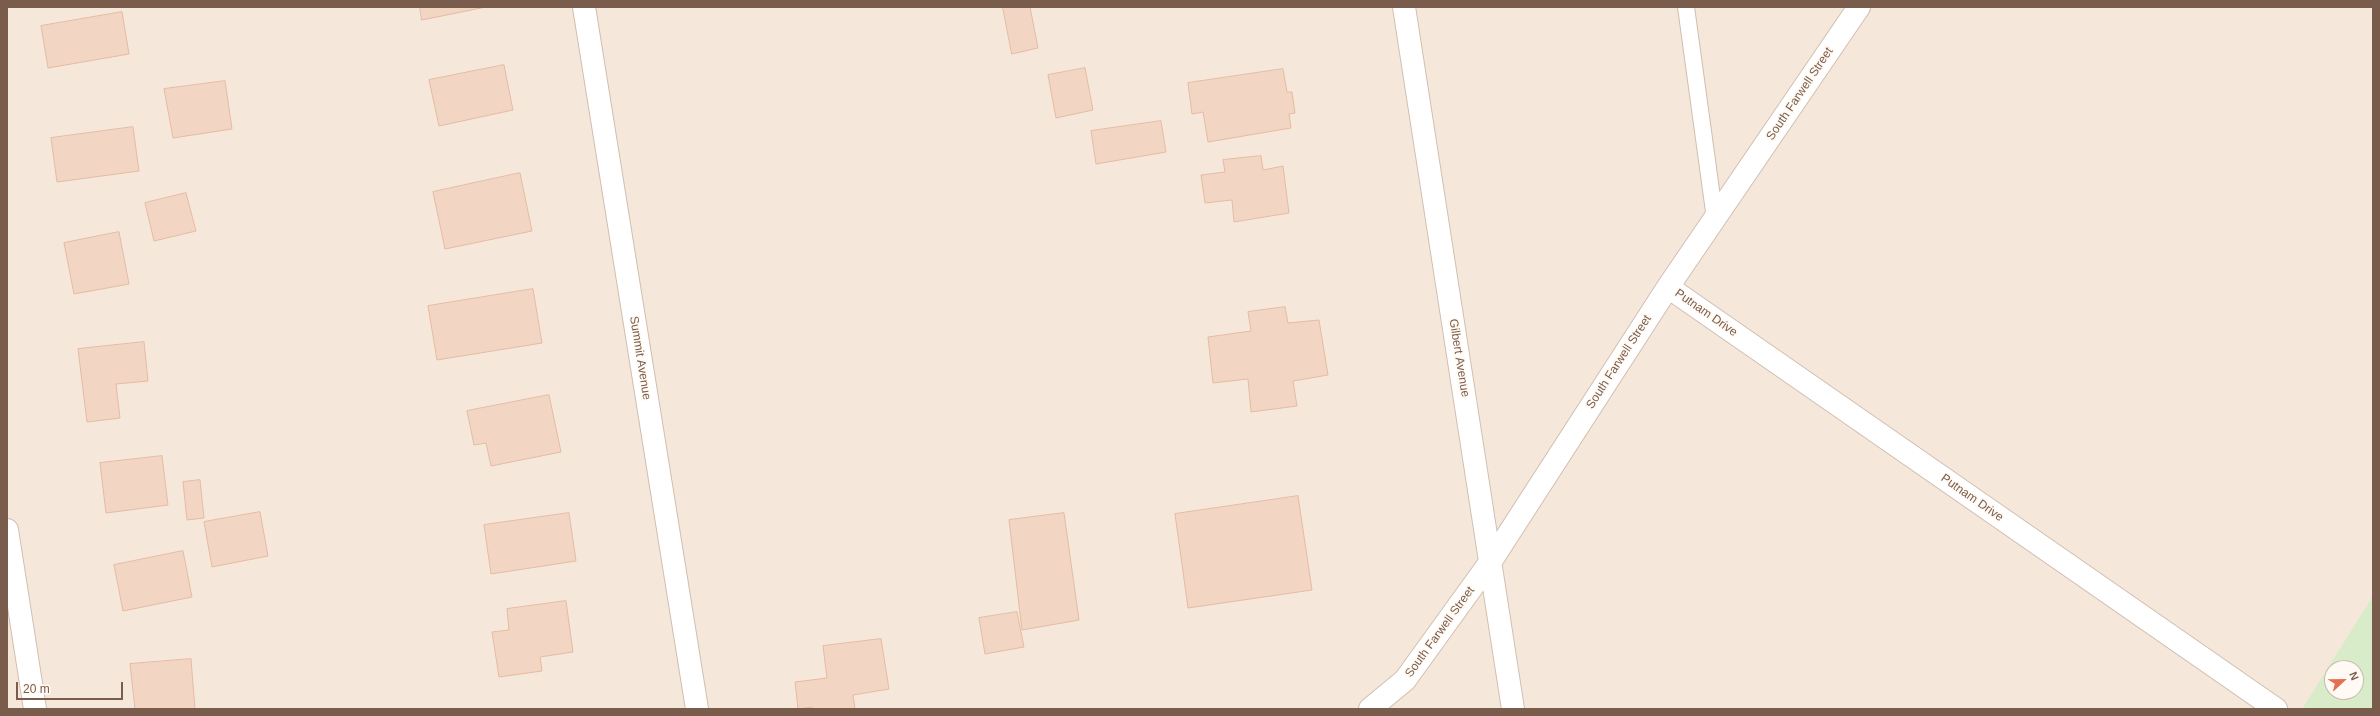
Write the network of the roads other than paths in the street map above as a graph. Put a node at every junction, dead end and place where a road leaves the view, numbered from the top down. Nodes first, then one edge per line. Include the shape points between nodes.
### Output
1 (584, 7) edge
2 (1404, 7) edge
3 (1686, 7) edge
4 (1860, 7) edge
5 (1715, 219) junction
6 (1668, 287) junction
7 (7, 530) edge
8 (1491, 561) junction
9 (2273, 708) edge
10 (35, 709) edge
11 (696, 709) edge
12 (1370, 709) edge
13 (1513, 709) edge

1 - 11 street, Summit Avenue
2 - 8 street, Gilbert Avenue
3 - 5 lane
4 - 5 street, South Farwell Street
5 - 6 street, South Farwell Street
6 - 8 street, South Farwell Street
6 - 9 street, Putnam Drive
7 - 10 street
8 - 12 street, South Farwell Street via 1405,680
8 - 13 street, Gilbert Avenue

